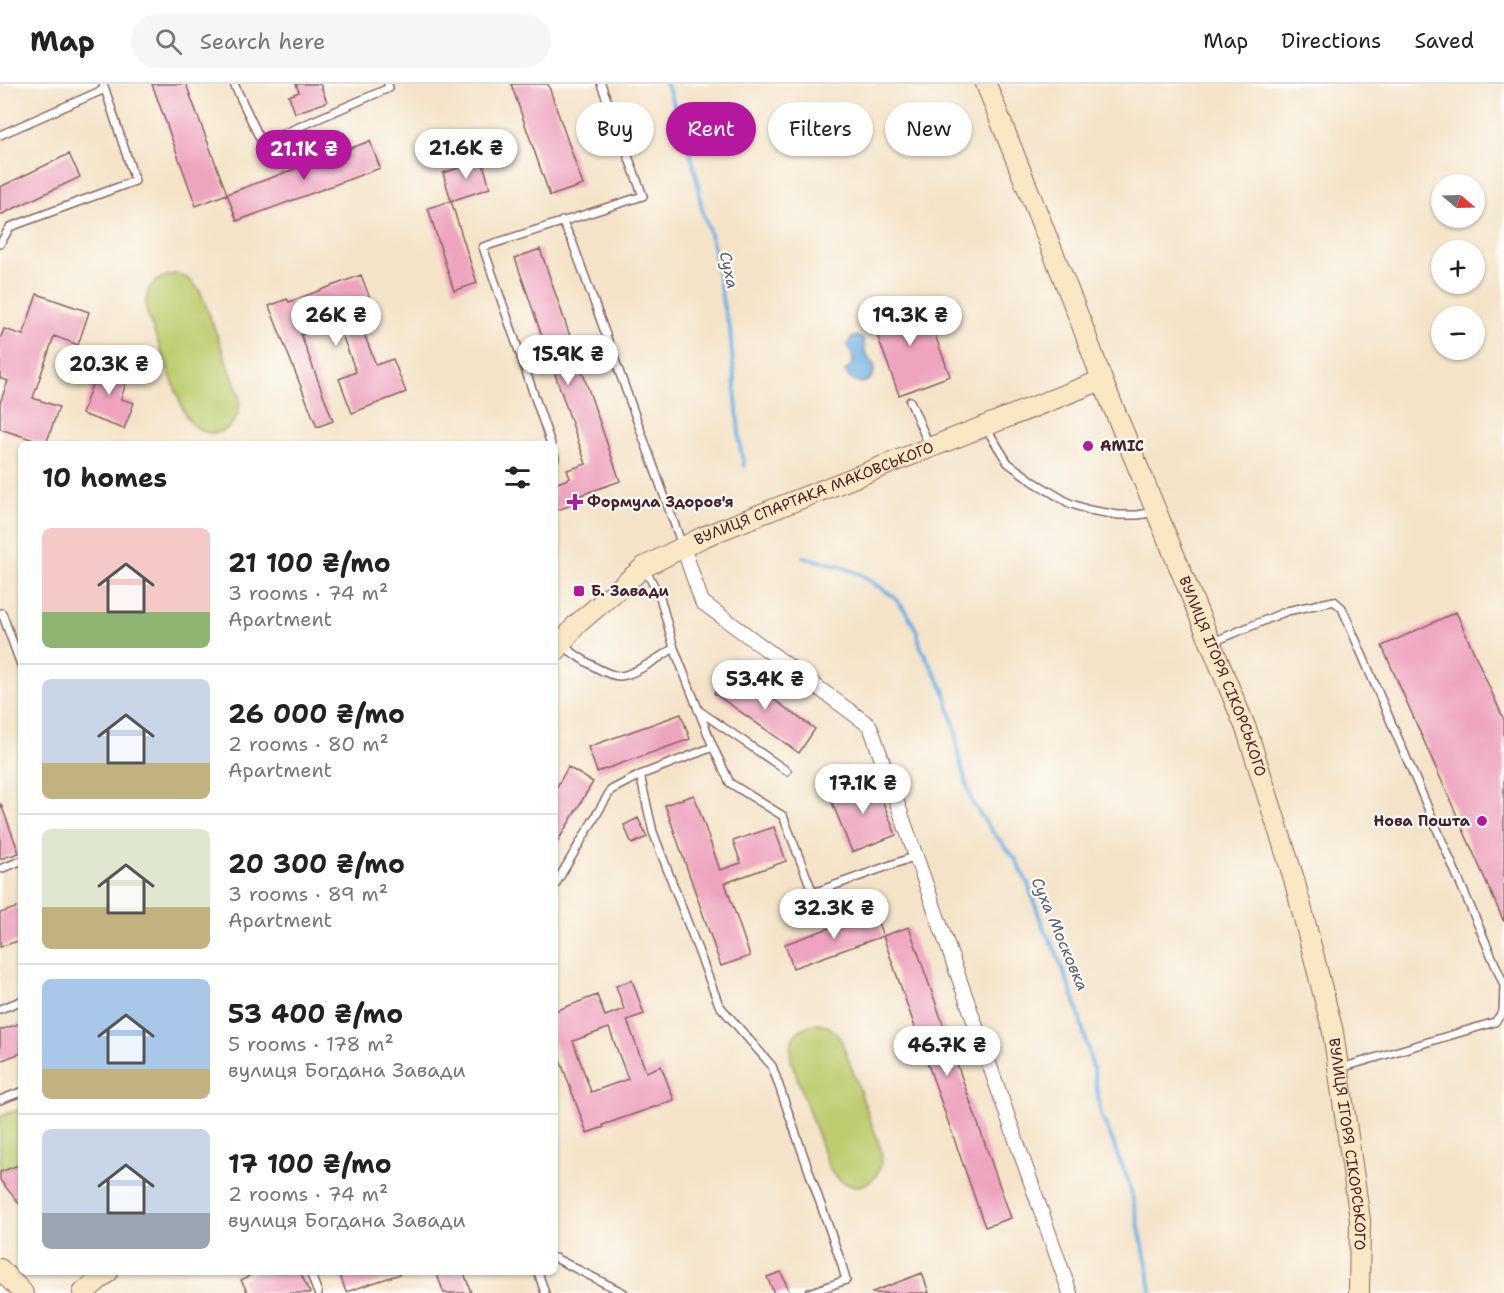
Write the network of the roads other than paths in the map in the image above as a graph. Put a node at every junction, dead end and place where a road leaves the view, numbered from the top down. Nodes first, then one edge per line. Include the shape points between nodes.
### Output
1 (234, 84) edge
2 (388, 84) edge
3 (601, 84) edge
4 (104, 87) edge
5 (986, 89) edge
6 (0, 135) edge
7 (562, 221) junction
8 (0, 244) edge
9 (1102, 380) junction
10 (910, 401) dead end
11 (984, 426) junction
12 (550, 441) edge
13 (930, 447) junction
14 (1157, 512) junction
15 (683, 547) junction
16 (644, 567) junction
17 (0, 614) edge
18 (1211, 643) junction
19 (558, 648) edge
20 (674, 648) junction
21 (18, 656) edge
22 (698, 710) junction
23 (713, 747) junction
24 (787, 771) dead end
25 (640, 775) junction
26 (916, 856) junction
27 (18, 862) edge
28 (0, 869) edge
29 (558, 880) edge
30 (18, 1002) edge
31 (0, 1009) edge
32 (1338, 1069) junction
33 (18, 1093) edge
34 (0, 1100) edge
35 (558, 1260) edge
36 (0, 1269) edge
37 (104, 1275) edge
38 (311, 1275) edge
39 (539, 1275) edge
40 (23, 1293) edge
41 (83, 1293) edge
42 (318, 1293) edge
43 (545, 1293) edge
44 (624, 1293) edge
45 (809, 1293) edge
46 (1070, 1293) edge
47 (1359, 1293) edge

1 - 2 lane via 262,143 389,88
3 - 7 lane via 643,196
4 - 6 lane
4 - 8 lane via 135,181 10,227
5 - 9 main road, ВУЛИЦЯ ІГОРЯ СІКОРСЬКОГО
7 - 12 lane via 483,247
7 - 15 lane
9 - 11 main road, ВУЛИЦЯ СПАРТАКА МАКОВСЬКОГО
9 - 14 main road, ВУЛИЦЯ ІГОРЯ СІКОРСЬКОГО
10 - 13 lane
11 - 13 main road, ВУЛИЦЯ СПАРТАКА МАКОВСЬКОГО
11 - 14 lane via 1008,463 1069,502 1118,515
13 - 15 main road, ВУЛИЦЯ СПАРТАКА МАКОВСЬКОГО
14 - 18 main road, ВУЛИЦЯ ІГОРЯ СІКОРСЬКОГО
15 - 16 main road, ВУЛИЦЯ СПАРТАКА МАКОВСЬКОГО
15 - 26 street via 702,602 870,726
16 - 19 main road, ВУЛИЦЯ СПАРТАКА МАКОВСЬКОГО via 576,625
16 - 20 lane via 660,597
17 - 21 lane via 3,613
18 - 32 main road, ВУЛИЦЯ ІГОРЯ СІКОРСЬКОГО via 1247,731 1294,879 1333,1032
18 - 32 lane via 1287,611 1334,601 1342,608 1504,985 1503,1012 1495,1022
19 - 20 lane via 619,676 632,673
20 - 22 lane
22 - 23 lane
22 - 24 lane
23 - 25 lane
23 - 26 lane via 730,783 783,816 813,893
25 - 29 lane via 610,790
25 - 45 lane via 653,832 719,1005 772,1066 841,1262 846,1280
26 - 46 street
27 - 28 lane
30 - 31 lane
32 - 47 main road, ВУЛИЦЯ ІГОРЯ СІКОРСЬКОГО via 1360,1220
33 - 34 lane
35 - 44 lane
36 - 40 main road
37 - 41 main road
38 - 42 lane
39 - 43 lane

